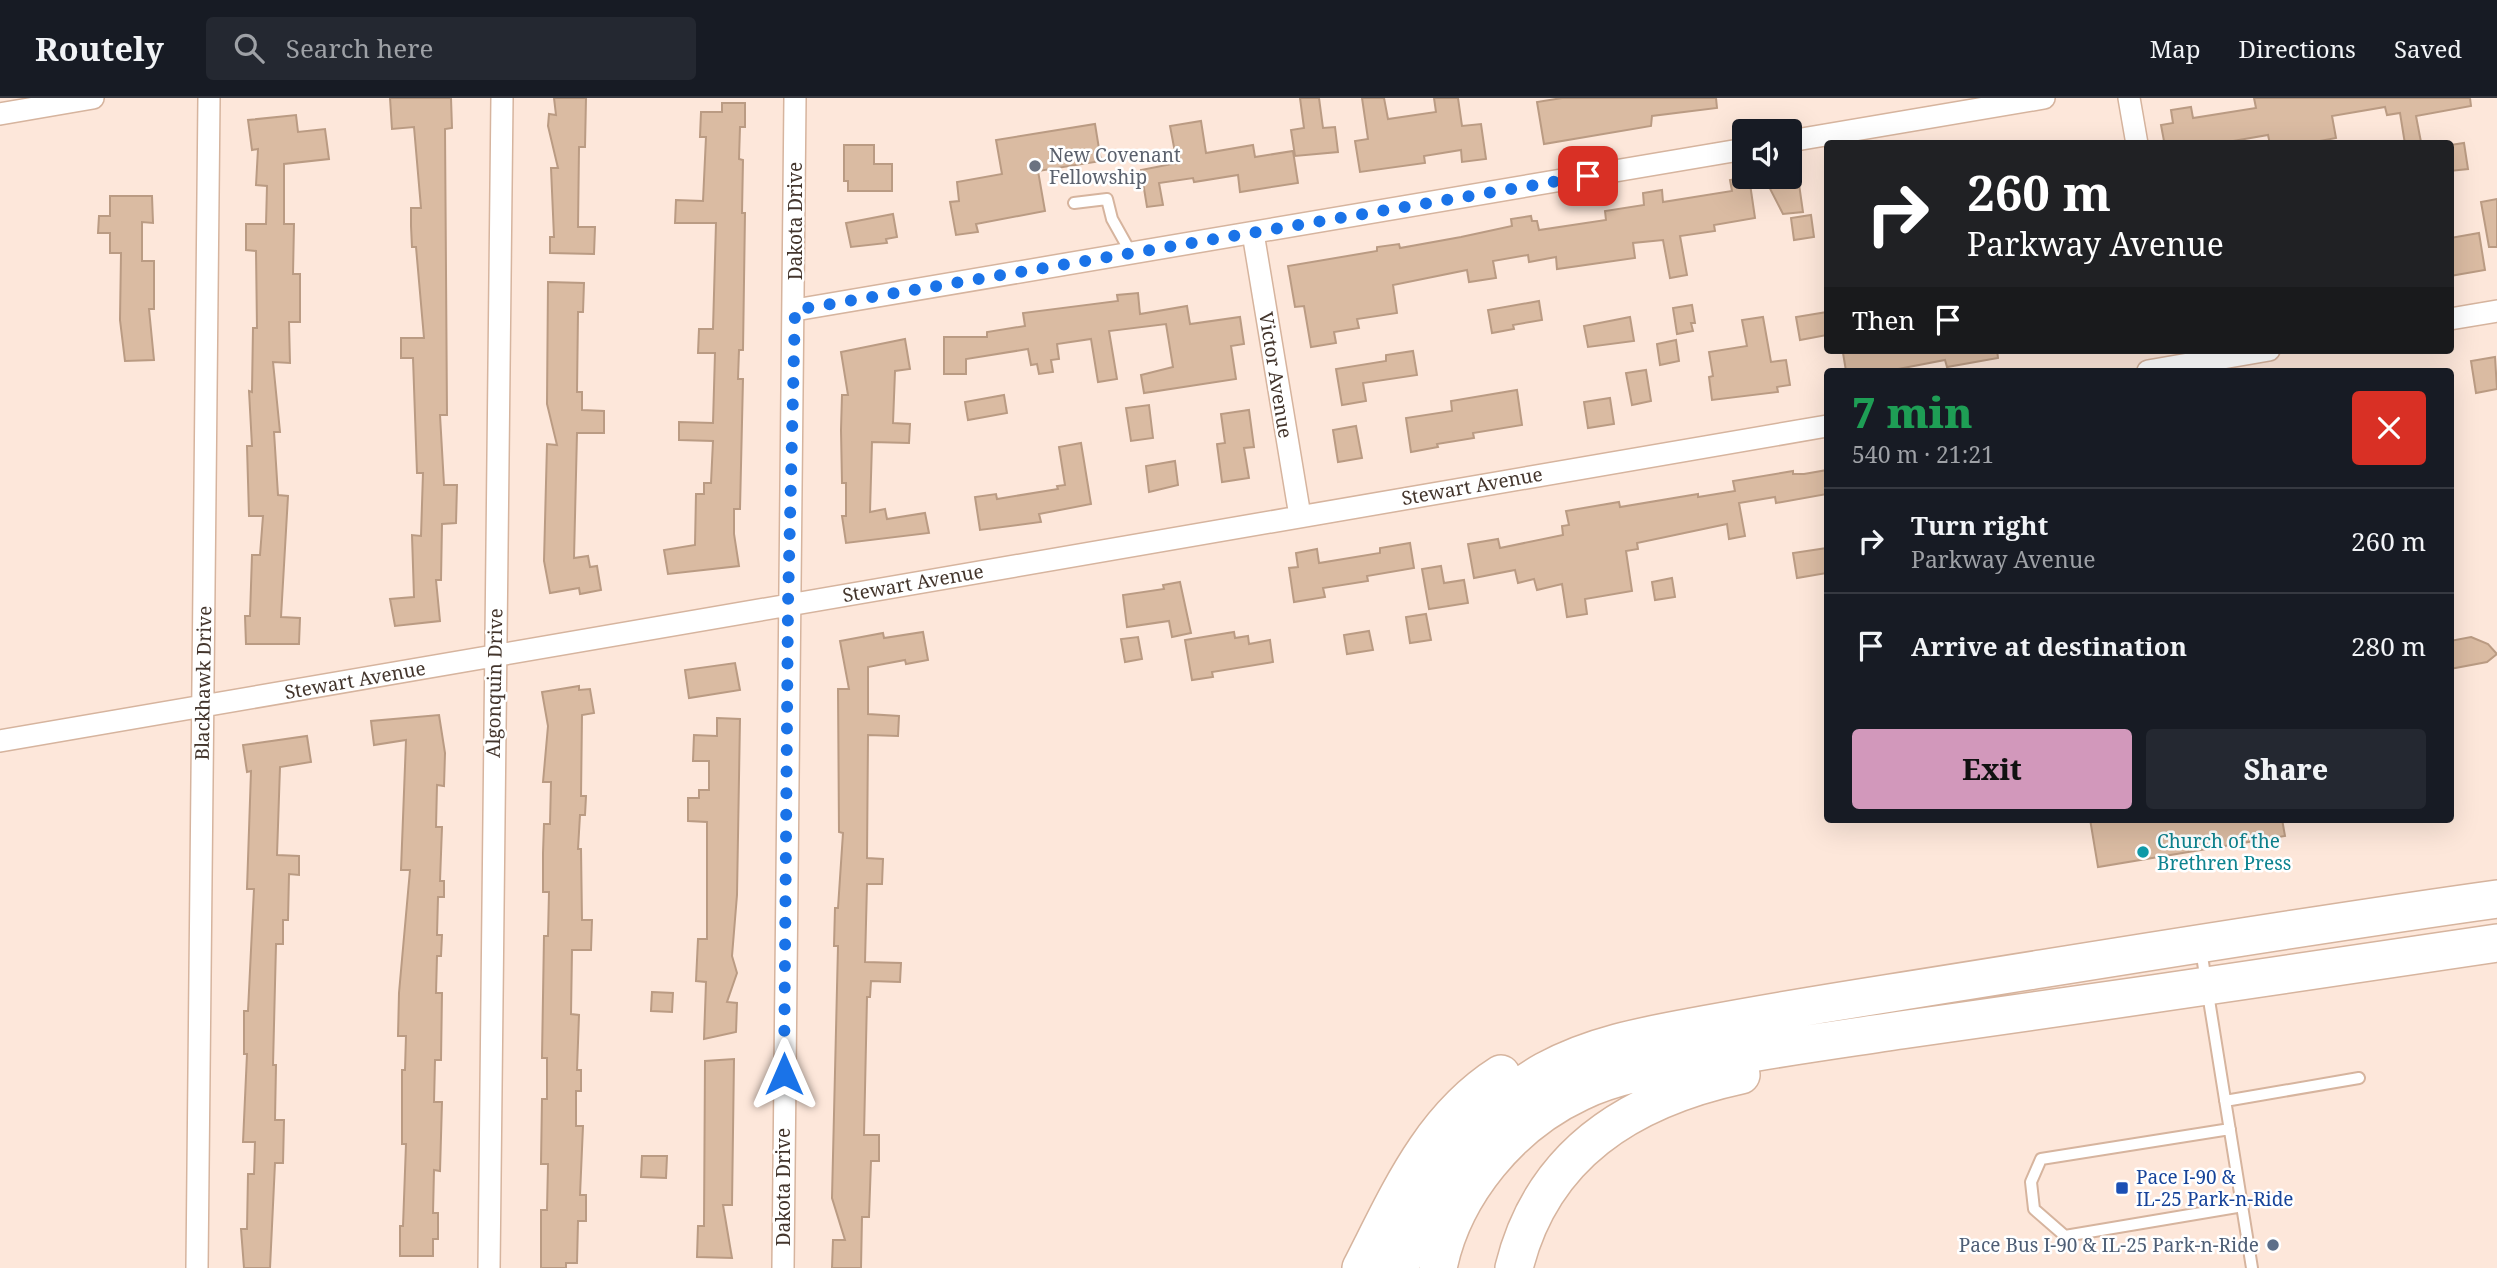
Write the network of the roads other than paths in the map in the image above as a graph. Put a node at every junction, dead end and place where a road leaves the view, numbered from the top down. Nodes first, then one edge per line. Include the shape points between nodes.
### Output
1 (93, 98) edge
2 (209, 98) edge
3 (502, 98) edge
4 (795, 98) edge
5 (2044, 98) edge
6 (2129, 98) edge
7 (0, 114) edge
8 (1802, 139) edge
9 (2136, 140) edge
10 (1732, 151) edge
11 (1074, 203) dead end
12 (1253, 233) junction
13 (1131, 253) junction
14 (795, 310) junction
15 (2497, 311) edge
16 (2454, 318) edge
17 (2256, 354) edge
18 (2173, 358) edge
19 (2221, 365) edge
20 (2154, 368) edge
21 (1824, 427) edge
22 (1300, 516) junction
23 (788, 604) junction
24 (494, 654) junction
25 (202, 708) junction
26 (0, 741) edge
27 (2497, 899) edge
28 (2497, 943) edge
29 (2200, 944) junction
30 (2206, 989) junction
31 (2050, 1009) junction
32 (1774, 1012) junction
33 (2359, 1078) dead end
34 (2225, 1101) junction
35 (2230, 1129) junction
36 (2243, 1206) junction
37 (197, 1268) edge
38 (489, 1268) edge
39 (783, 1268) edge
40 (1361, 1268) edge
41 (1400, 1268) edge
42 (1438, 1268) edge
43 (1514, 1268) edge
44 (2252, 1268) edge

1 - 7 street
2 - 25 street, Blackhawk Drive
3 - 24 street, Algonquin Drive
4 - 14 street, Dakota Drive
5 - 8 street
6 - 9 street
10 - 12 street
11 - 13 lane via 1107,198 1112,219
12 - 13 street
12 - 22 street, Victor Avenue
13 - 14 street
14 - 23 street, Dakota Drive
15 - 16 street
17 - 19 street
18 - 19 street
18 - 20 street
21 - 22 street, Stewart Avenue
22 - 23 street, Stewart Avenue
23 - 24 street, Stewart Avenue
23 - 39 street, Dakota Drive
24 - 25 street, Stewart Avenue
24 - 38 street, Algonquin Drive
25 - 26 street, Stewart Avenue
25 - 37 street, Blackhawk Drive
27 - 29 highway
28 - 30 highway
29 - 30 lane
29 - 32 highway
30 - 31 highway
30 - 34 lane
31 - 42 highway via 1747,1053 1599,1083 1555,1105 1497,1154 1467,1195
31 - 43 highway via 1729,1077 1655,1103 1599,1134 1561,1168 1529,1219
32 - 40 highway via 1672,1017 1604,1027 1551,1045 1514,1066 1474,1094 1435,1134
32 - 41 highway via 1606,1046 1545,1071 1519,1088 1462,1142 1443,1168 1416,1216
33 - 34 lane
34 - 35 lane
35 - 36 lane
35 - 36 lane via 2040,1159 2031,1182 2034,1209 2065,1236
36 - 44 lane

